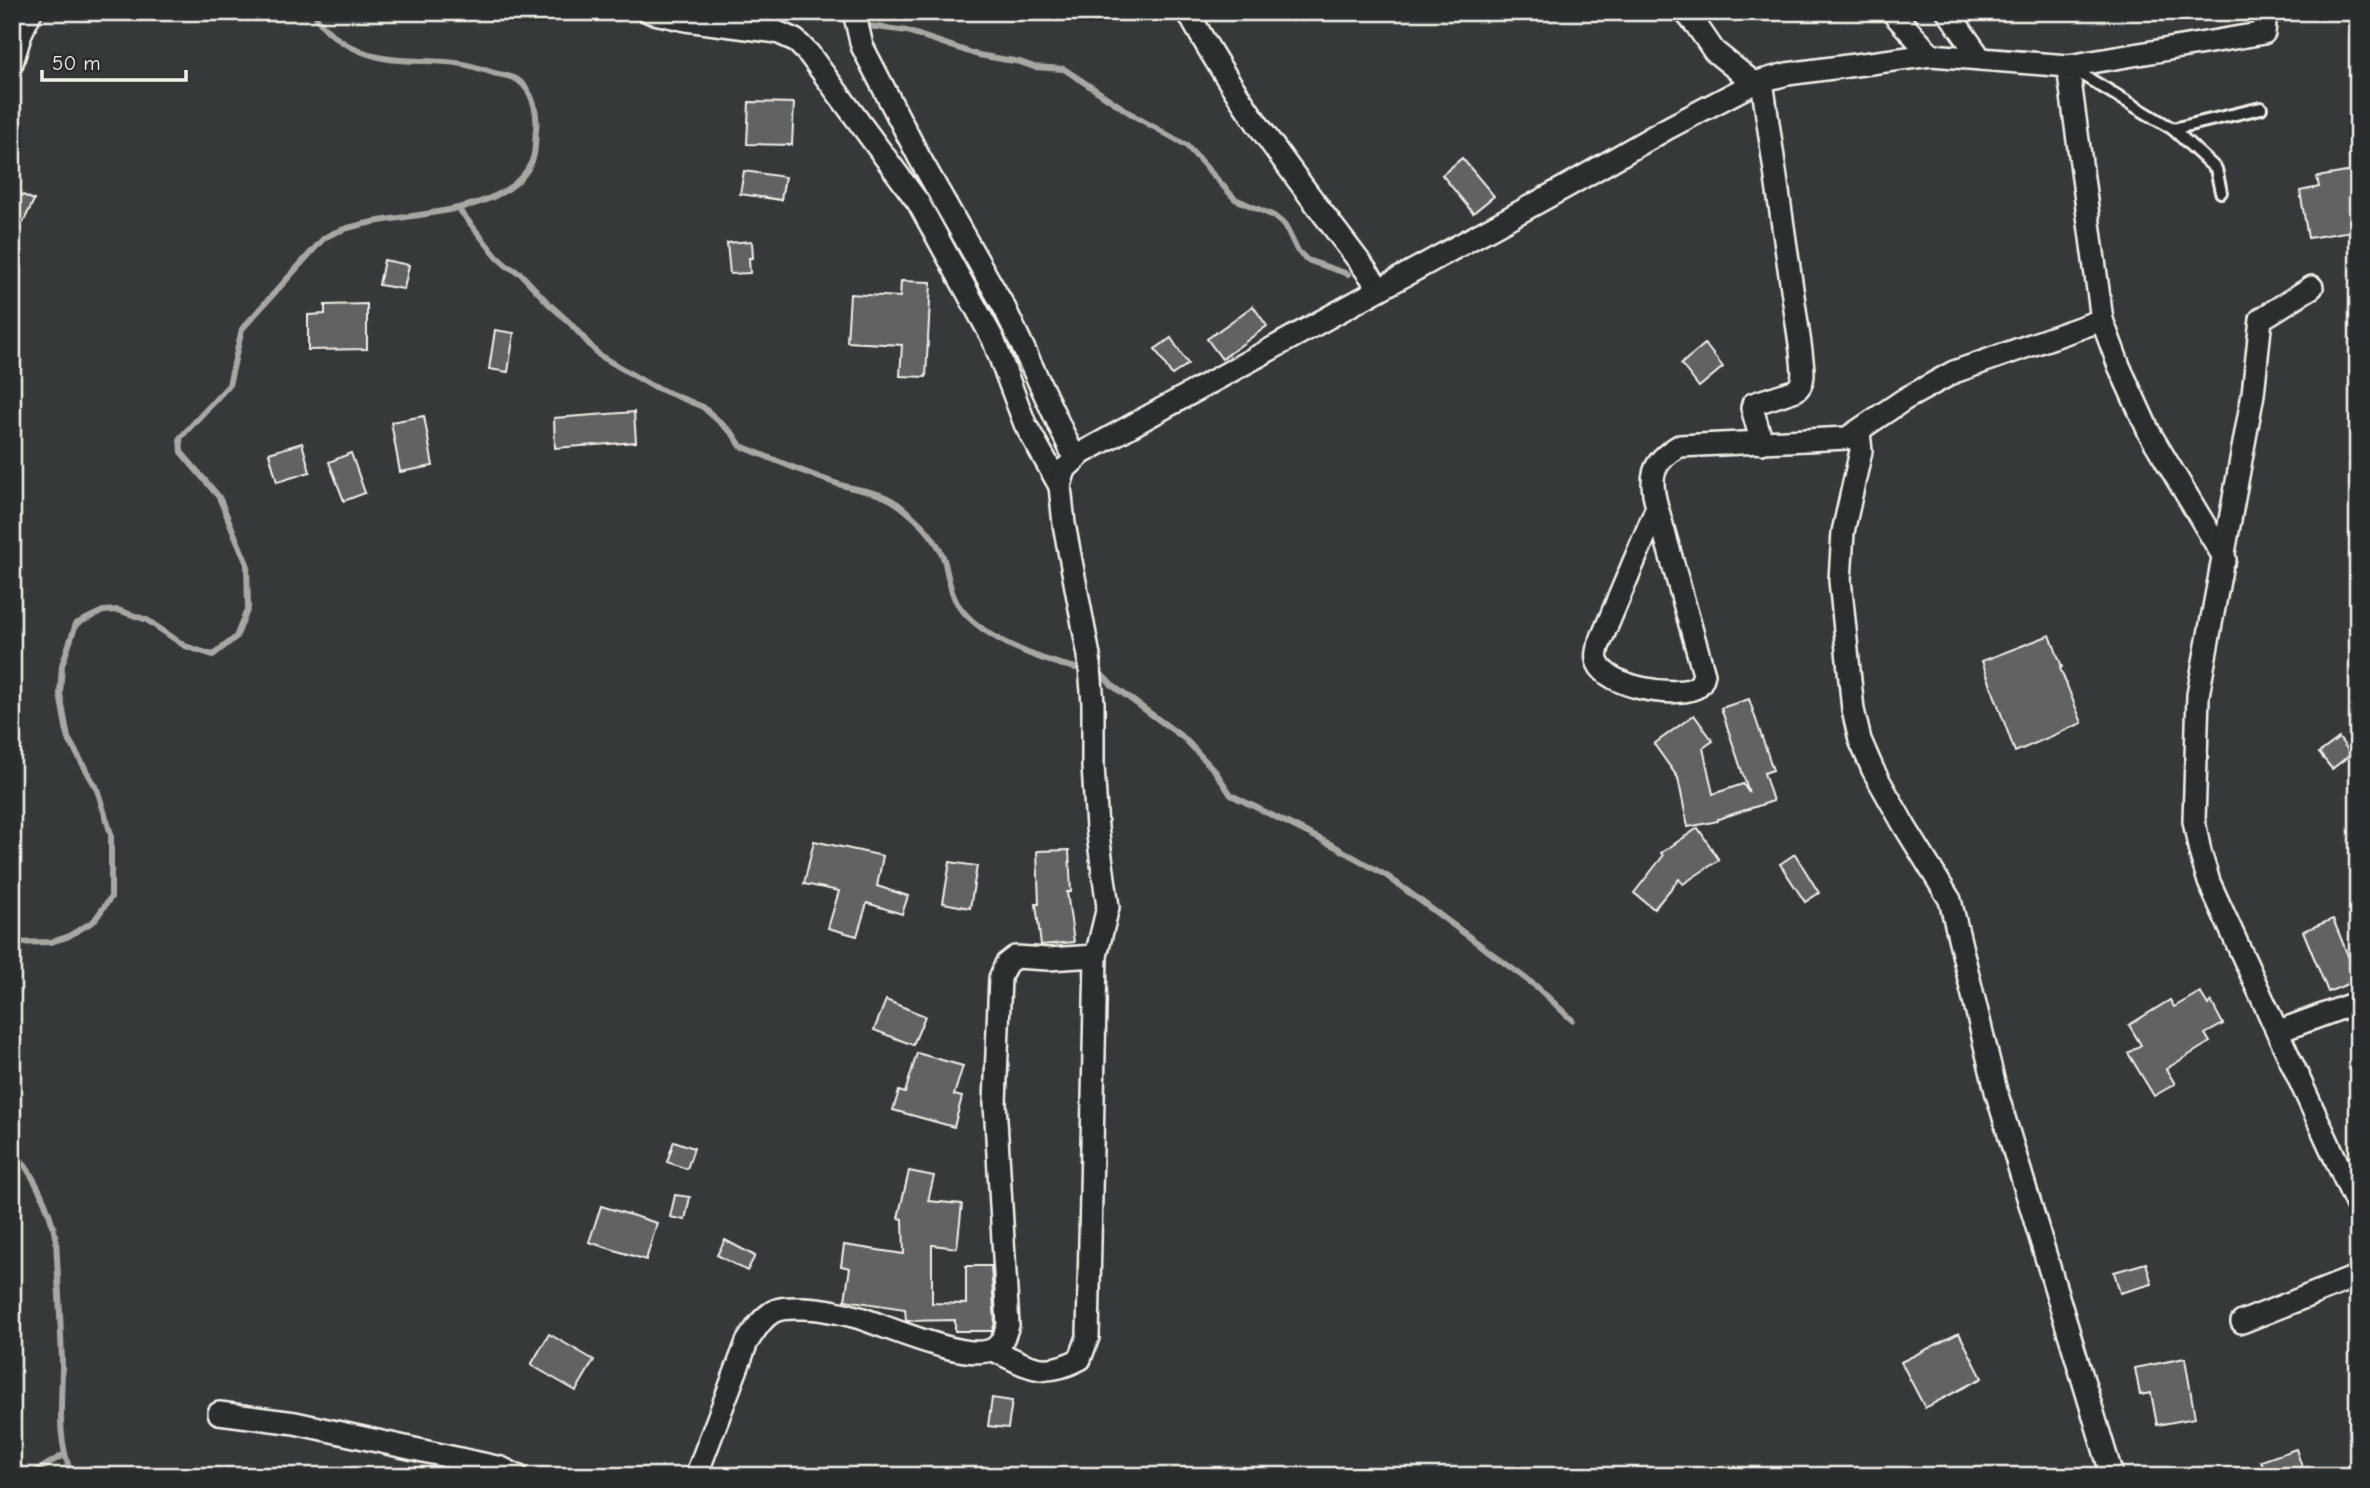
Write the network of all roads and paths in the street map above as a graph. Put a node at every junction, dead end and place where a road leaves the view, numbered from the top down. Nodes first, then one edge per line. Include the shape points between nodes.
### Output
1 (31, 12) edge
2 (650, 12) edge
3 (854, 12) edge
4 (1188, 12) edge
5 (1685, 12) edge
6 (1892, 12) edge
7 (1948, 12) edge
8 (2266, 12) edge
9 (1931, 55) junction
10 (1980, 59) junction
11 (12, 63) edge
12 (2068, 66) junction
13 (1758, 82) junction
14 (2260, 108) dead end
15 (2173, 129) junction
16 (2221, 192) dead end
17 (2312, 287) dead end
18 (1380, 289) junction
19 (2102, 320) junction
20 (1859, 432) junction
21 (1762, 443) junction
22 (1075, 459) junction
23 (1059, 486) junction
24 (1657, 507) junction
25 (2225, 559) junction
26 (1096, 957) junction
27 (2358, 1002) edge
28 (2279, 1031) junction
29 (2358, 1208) edge
30 (2358, 1276) edge
31 (2242, 1322) dead end
32 (993, 1350) junction
33 (219, 1413) dead end
34 (517, 1476) edge
35 (696, 1476) edge
36 (2112, 1476) edge

1 - 11 street
2 - 23 street via 777,32 795,40 809,54 932,225 1000,351 1013,397
3 - 22 street via 862,46 1005,309
4 - 18 street via 1246,109
5 - 13 street via 1714,51
6 - 9 street
7 - 10 street
8 - 12 street via 2264,33
9 - 10 street
9 - 13 street
10 - 12 street
12 - 15 lane
12 - 19 street
13 - 18 street
13 - 21 street via 1803,380 1796,390 1753,404
14 - 15 lane
15 - 16 lane via 2216,169
17 - 25 street via 2261,319
18 - 22 street
19 - 20 street via 1954,372
19 - 25 street via 2149,432
20 - 21 street via 1847,439
20 - 36 street via 1861,451 1843,532 1840,580 1860,740 1950,900 1996,1091
21 - 24 street via 1679,446 1668,452 1652,476
22 - 23 street via 1065,469
23 - 26 street via 1093,703 1096,803 1108,907
24 - 24 street via 1704,674 1696,688 1642,690 1605,673 1596,656
25 - 28 street via 2198,695 2194,821 2209,882
26 - 32 street via 1015,957 1000,978 995,1103 1008,1325 1002,1342
26 - 32 street via 1088,1337 1080,1359 1060,1369 1034,1369
27 - 28 street
28 - 29 street
30 - 31 street
32 - 35 street via 938,1346 817,1308 772,1311 747,1342
33 - 34 street via 295,1423 501,1468

